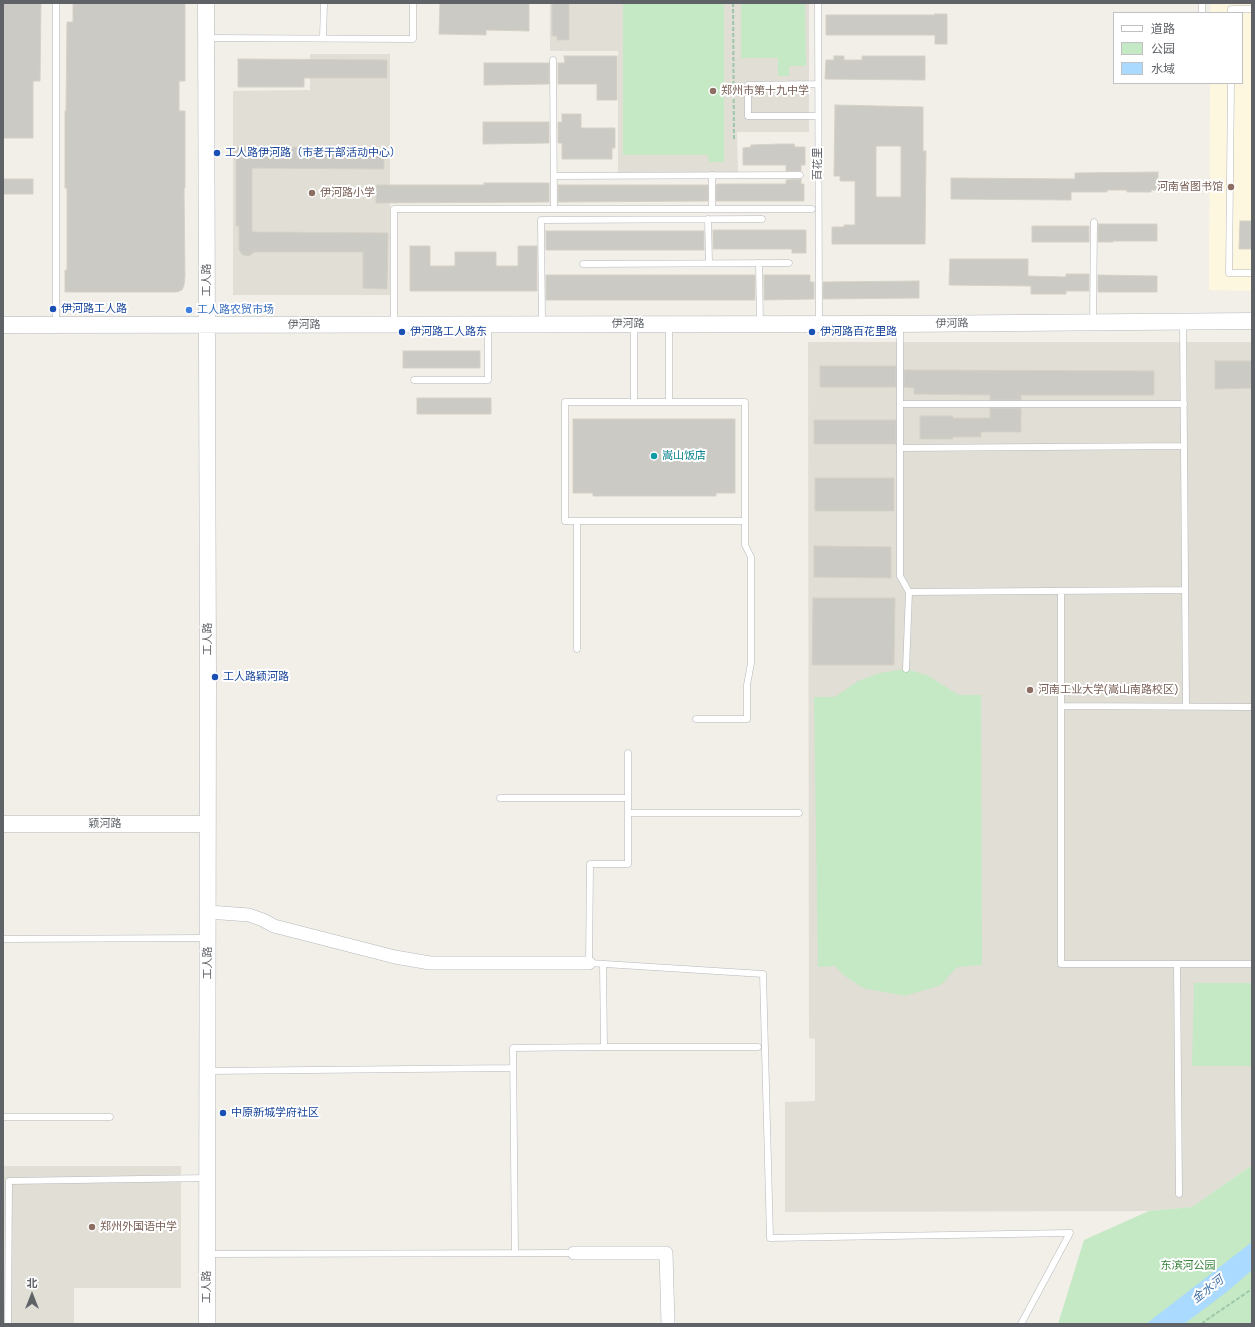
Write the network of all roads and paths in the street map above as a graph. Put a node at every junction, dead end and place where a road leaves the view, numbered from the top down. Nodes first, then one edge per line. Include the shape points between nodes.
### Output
1 (56, 3) edge
2 (206, 3) edge
3 (324, 3) edge
4 (413, 3) edge
5 (733, 3) edge
6 (818, 3) edge
7 (1252, 9) edge
8 (1231, 12) edge
9 (206, 38) junction
10 (324, 38) junction
11 (553, 60) dead end
12 (818, 84) junction
13 (1231, 84) edge
14 (818, 116) junction
15 (734, 141) dead end
16 (712, 175) junction
17 (800, 175) dead end
18 (554, 176) junction
19 (554, 209) junction
20 (712, 209) junction
21 (812, 209) dead end
22 (708, 219) junction
23 (762, 219) dead end
24 (1094, 222) dead end
25 (708, 263) junction
26 (759, 263) junction
27 (789, 263) dead end
28 (583, 264) dead end
29 (1252, 273) edge
30 (1252, 320) edge
31 (1183, 321) junction
32 (1093, 322) junction
33 (634, 324) junction
34 (669, 324) junction
35 (760, 324) junction
36 (819, 324) junction
37 (900, 324) junction
38 (3, 325) edge
39 (56, 325) junction
40 (207, 325) junction
41 (394, 325) junction
42 (488, 325) junction
43 (542, 325) junction
44 (414, 380) dead end
45 (634, 402) junction
46 (669, 402) junction
47 (900, 404) junction
48 (1184, 404) junction
49 (1184, 446) junction
50 (900, 448) junction
51 (577, 521) junction
52 (745, 521) junction
53 (1185, 590) junction
54 (1061, 591) junction
55 (909, 592) junction
56 (577, 649) dead end
57 (906, 669) dead end
58 (1061, 706) junction
59 (1186, 708) junction
60 (1252, 708) edge
61 (696, 719) dead end
62 (628, 752) dead end
63 (500, 798) dead end
64 (628, 798) junction
65 (628, 812) junction
66 (799, 813) dead end
67 (3, 824) edge
68 (208, 824) junction
69 (208, 912) junction
70 (208, 938) junction
71 (3, 939) edge
72 (589, 963) junction
73 (603, 964) junction
74 (1177, 964) junction
75 (1252, 964) edge
76 (604, 1047) junction
77 (758, 1047) dead end
78 (513, 1068) junction
79 (207, 1071) junction
80 (3, 1116) edge
81 (110, 1117) dead end
82 (207, 1178) junction
83 (1179, 1194) dead end
84 (516, 1253) junction
85 (574, 1253) joint
86 (207, 1254) junction
87 (1252, 1289) edge
88 (8, 1324) edge
89 (207, 1324) edge
90 (668, 1324) edge
91 (1021, 1324) edge
92 (1202, 1324) edge

1 - 39 lane
2 - 9 street, 工人路
3 - 10 lane
4 - 10 lane via 413,39
5 - 15 path
6 - 12 lane, 百花里
7 - 8 lane via 1231,9
9 - 10 lane
9 - 40 street, 工人路
11 - 18 lane
12 - 14 lane, 百花里
12 - 14 lane via 748,84 748,116
13 - 29 lane via 1229,273
14 - 36 lane, 百花里
16 - 17 lane
16 - 18 lane
16 - 20 lane
18 - 19 lane
19 - 20 lane
19 - 41 lane via 394,209
20 - 21 lane
22 - 23 lane
22 - 25 lane
22 - 43 lane via 541,220
24 - 32 lane
25 - 26 lane
25 - 28 lane
26 - 27 lane
26 - 35 lane
30 - 31 street, 伊河路
31 - 32 street, 伊河路
31 - 48 lane
32 - 37 street, 伊河路
33 - 34 street, 伊河路
33 - 43 street, 伊河路
33 - 45 lane
34 - 35 street, 伊河路
34 - 46 lane
35 - 36 street, 伊河路
36 - 37 street, 伊河路
37 - 47 lane
38 - 39 street, 伊河路
39 - 40 street, 伊河路
40 - 41 street, 伊河路
40 - 68 street, 工人路
41 - 42 street, 伊河路
42 - 43 street, 伊河路
42 - 44 lane via 488,380
45 - 46 lane
45 - 51 lane via 565,402 565,521
46 - 52 lane via 745,402
47 - 48 lane
47 - 50 lane
48 - 49 lane
49 - 50 lane
49 - 53 lane
50 - 55 lane via 900,576
51 - 52 lane
51 - 56 lane
52 - 61 lane via 745,545 751,557 751,663 747,685 747,719
53 - 54 lane
53 - 59 lane
54 - 55 lane
54 - 58 lane
55 - 57 lane
58 - 59 lane
58 - 74 lane via 1061,964
59 - 60 lane
62 - 64 lane
63 - 64 lane
64 - 65 lane
65 - 66 lane
65 - 72 lane via 628,864 590,864
67 - 68 street, 颖河路
68 - 69 street, 工人路
69 - 70 street, 工人路
69 - 72 street via 249,916 274,926 395,957 430,963
70 - 71 lane
70 - 79 street, 工人路
72 - 73 lane
73 - 76 lane
73 - 91 lane via 763,974 770,1238 1070,1233
74 - 75 lane
74 - 83 lane
76 - 77 lane
76 - 78 lane via 513,1048
78 - 79 lane
78 - 84 lane
79 - 82 street, 工人路
80 - 81 lane
82 - 86 street, 工人路
82 - 88 lane via 9,1181
84 - 85 lane
84 - 86 lane
85 - 90 street via 666,1253
86 - 89 street, 工人路
87 - 92 path

